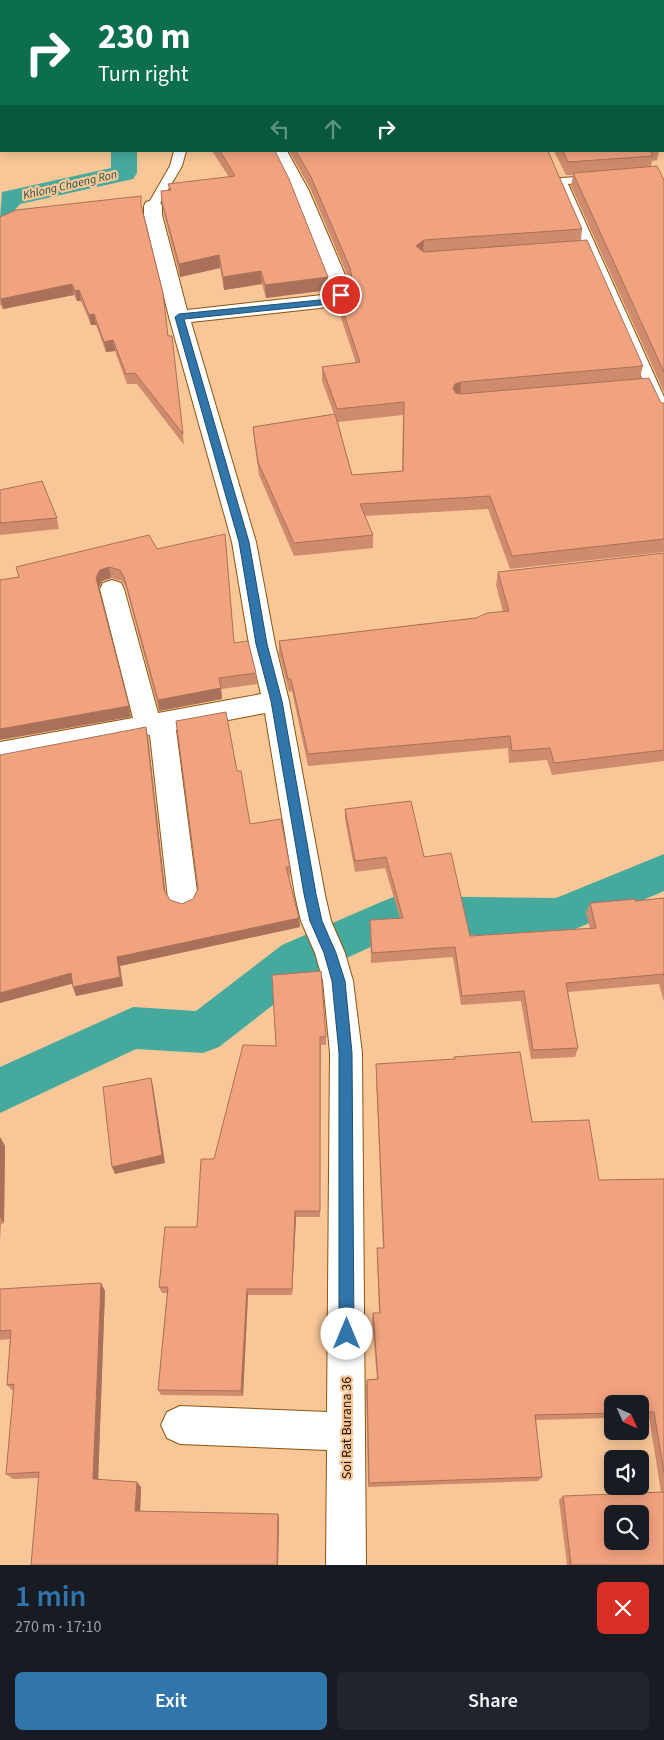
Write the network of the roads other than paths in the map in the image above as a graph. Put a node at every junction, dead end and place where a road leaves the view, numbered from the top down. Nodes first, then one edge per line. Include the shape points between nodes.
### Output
1 (180, 152) edge
2 (279, 152) edge
3 (608, 178) edge
4 (153, 206) joint
5 (179, 317) junction
6 (652, 384) junction
7 (633, 386) edge
8 (664, 412) edge
9 (112, 589) dead end
10 (276, 701) junction
11 (155, 724) junction
12 (0, 753) edge
13 (183, 899) dead end
14 (180, 1425) dead end
15 (347, 1432) junction
16 (346, 1565) edge

1 - 4 lane via 176,166
2 - 5 street via 300,191 341,295 337,299 320,302
3 - 6 lane via 559,178 585,247
4 - 5 street, Soi Rat Burana 36
5 - 10 street, Soi Rat Burana 36 via 271,643
6 - 7 lane
6 - 8 lane
9 - 11 street
10 - 11 street
10 - 15 street, Soi Rat Burana 36 via 316,921 338,981 346,1053
11 - 12 street
11 - 13 street
14 - 15 street
15 - 16 street, Soi Rat Burana 36

